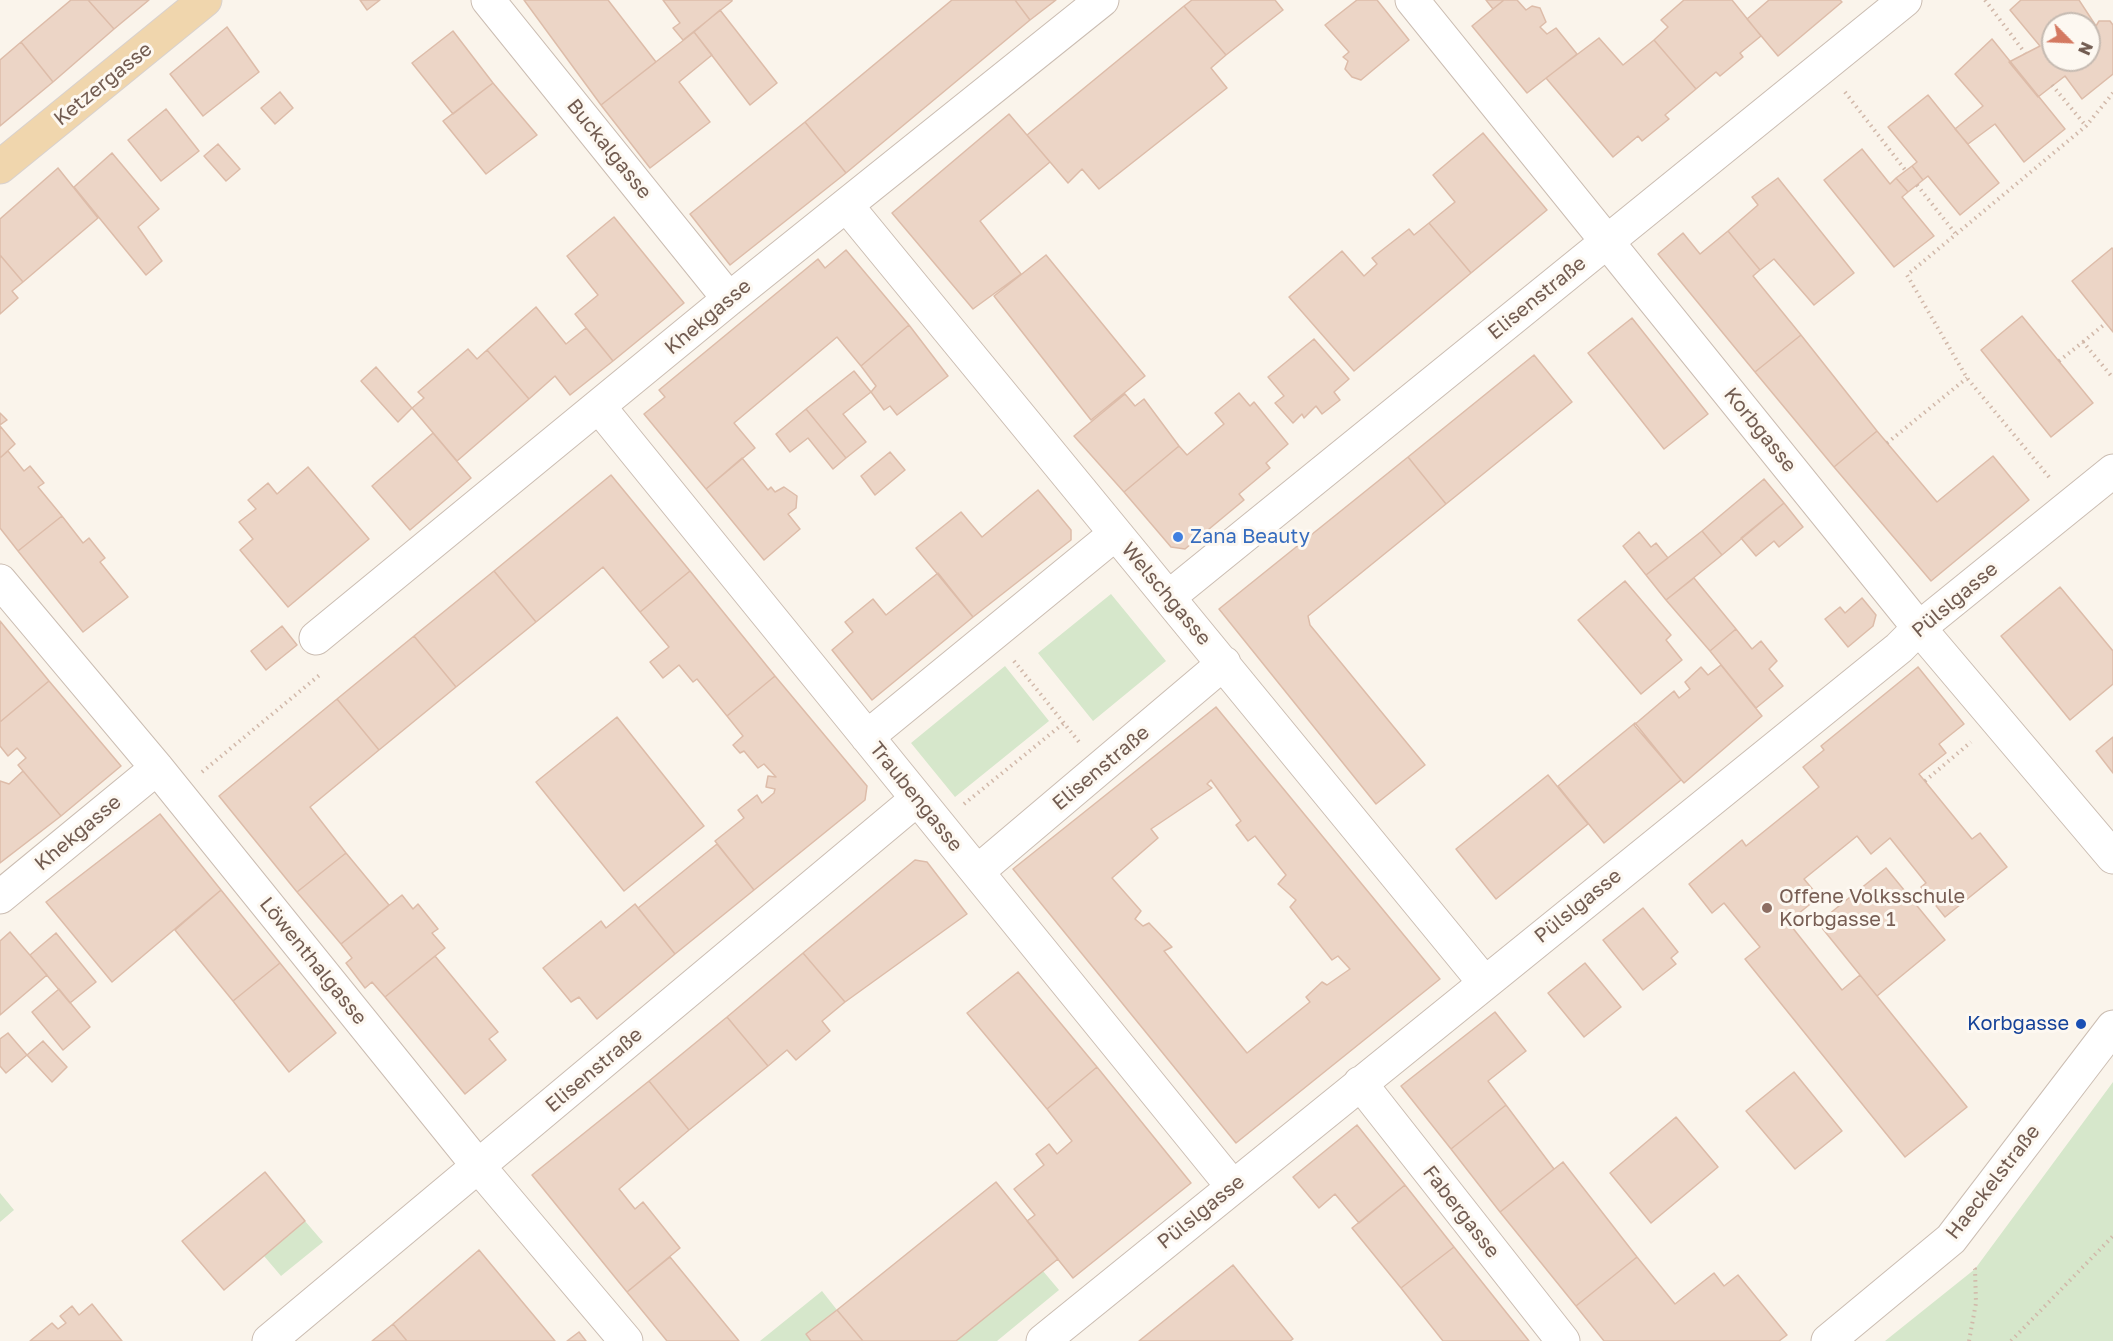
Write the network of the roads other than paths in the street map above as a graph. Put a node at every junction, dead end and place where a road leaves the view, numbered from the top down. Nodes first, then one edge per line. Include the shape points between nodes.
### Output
1 (205, 0) edge
2 (488, 0) edge
3 (1102, 0) edge
4 (1412, 0) edge
5 (1905, 0) edge
6 (0, 167) edge
7 (847, 206) junction
8 (1608, 240) junction
9 (729, 299) junction
10 (600, 408) junction
11 (2113, 471) edge
12 (1115, 534) junction
13 (0, 581) edge
14 (1170, 596) junction
15 (1919, 628) junction
16 (316, 638) road end
17 (1224, 663) junction
18 (867, 737) junction
19 (157, 768) junction
20 (917, 799) junction
21 (2113, 857) edge
22 (977, 872) junction
23 (0, 897) edge
24 (1485, 982) junction
25 (2113, 1027) edge
26 (1360, 1083) junction
27 (479, 1167) junction
28 (1233, 1187) junction
29 (269, 1341) edge
30 (626, 1341) edge
31 (1043, 1341) edge
32 (1563, 1341) edge
33 (1828, 1341) edge

1 - 6 main road, Ketzergasse
2 - 9 street, Buckalgasse
3 - 7 street, Khekgasse
4 - 8 street, Korbgasse
5 - 8 street, Elisenstraße
7 - 9 street, Khekgasse
7 - 12 street, Welschgasse
8 - 14 street, Elisenstraße
8 - 15 street, Korbgasse
9 - 10 street, Khekgasse
10 - 16 street, Khekgasse
10 - 18 street, Traubengasse
11 - 15 street, Pülslgasse
12 - 14 street, Welschgasse
12 - 18 street
13 - 19 street, Löwenthalgasse
14 - 17 street, Welschgasse
15 - 21 street, Korbgasse
15 - 24 street, Pülslgasse
17 - 22 street, Elisenstraße
17 - 24 street, Welschgasse
18 - 20 street, Traubengasse
19 - 23 street, Khekgasse
19 - 27 street, Löwenthalgasse
20 - 22 street, Traubengasse
20 - 27 street, Elisenstraße
22 - 28 street, Traubengasse
24 - 26 street, Pülslgasse
25 - 33 street, Haeckelstraße via 1951,1239
26 - 28 street, Pülslgasse
26 - 32 street, Fabergasse
27 - 29 street, Elisenstraße
27 - 30 street, Löwenthalgasse
28 - 31 street, Pülslgasse

